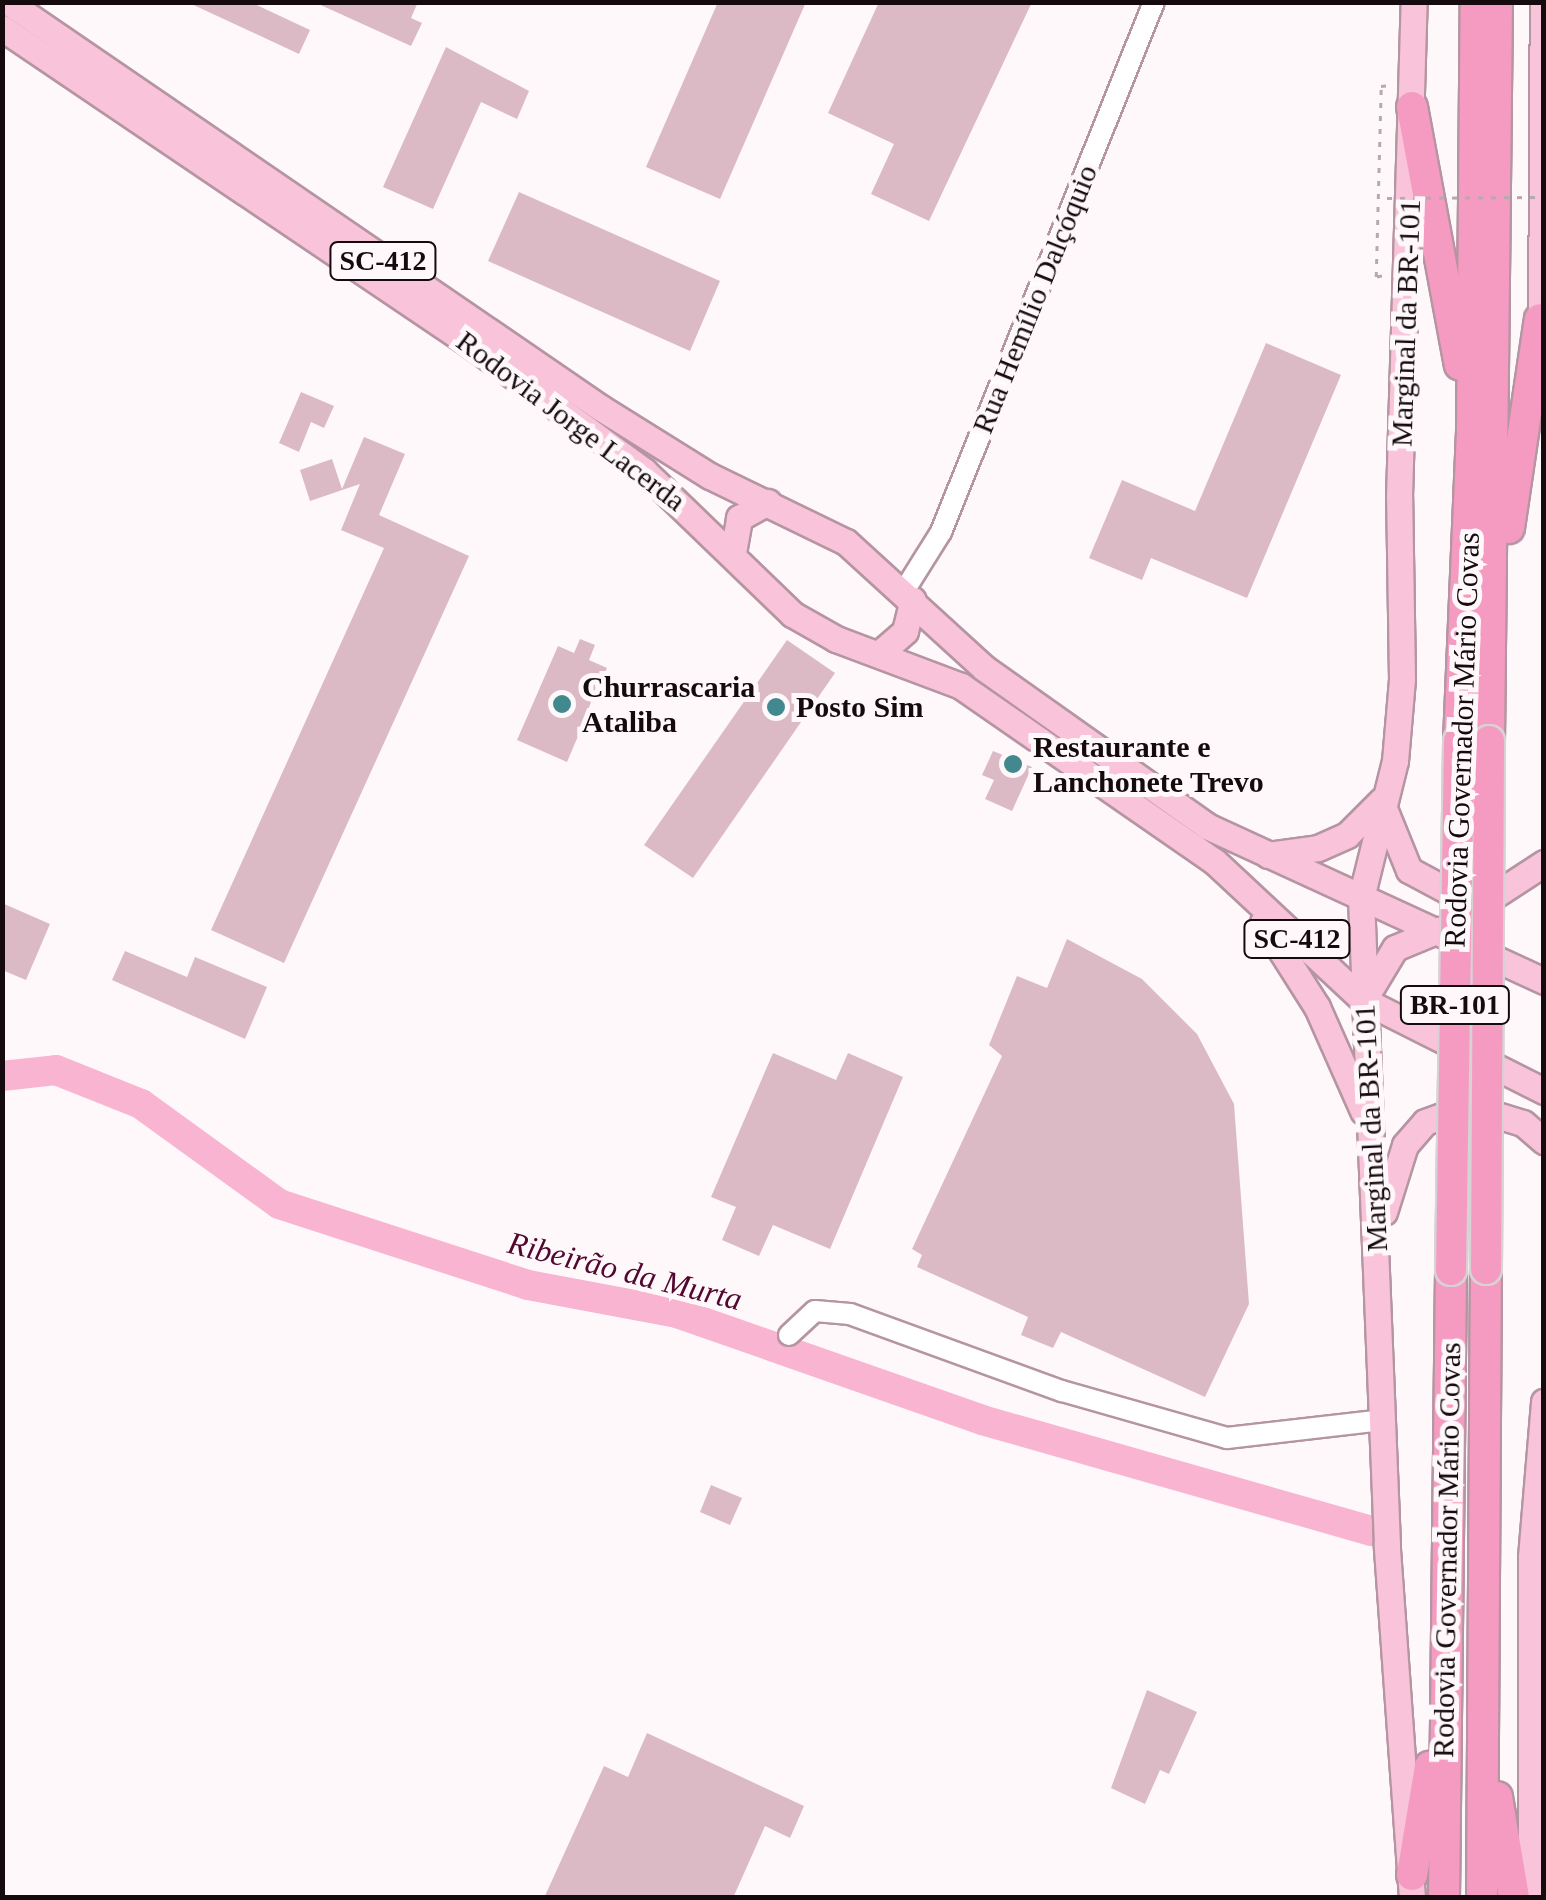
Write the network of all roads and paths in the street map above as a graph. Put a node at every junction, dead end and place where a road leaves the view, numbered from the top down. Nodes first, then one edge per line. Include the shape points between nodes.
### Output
1 (8, 2) edge
2 (1154, 2) edge
3 (1414, 2) edge
4 (1476, 2) edge
5 (1497, 2) edge
6 (1542, 2) edge
7 (2, 28) edge
8 (1412, 95) junction
9 (1542, 153) edge
10 (1544, 197) edge
11 (1386, 237) dead end
12 (1386, 276) dead end
13 (1540, 319) junction
14 (1544, 372) edge
15 (1472, 426) junction
16 (768, 502) junction
17 (732, 553) junction
18 (909, 595) junction
19 (880, 653) junction
20 (1491, 665) junction
21 (1474, 741) junction
22 (1381, 801) junction
23 (1264, 855) junction
24 (1544, 863) edge
25 (1232, 876) junction
26 (1361, 898) junction
27 (1438, 930) junction
28 (1544, 981) edge
29 (1364, 1000) junction
30 (1544, 1072) edge
31 (1516, 1078) junction
32 (1544, 1092) edge
33 (1370, 1130) junction
34 (1544, 1141) edge
35 (1377, 1241) junction
36 (789, 1334) dead end
37 (1544, 1402) edge
38 (1382, 1420) junction
39 (1446, 1669) junction
40 (1483, 1716) junction
41 (1412, 1886) edge
42 (1444, 1898) edge
43 (1482, 1898) edge
44 (1514, 1898) edge
45 (1530, 1898) edge

1 - 16 main road, Rodovia Jorge Lacerda / SC-412 via 601,408 710,476
2 - 18 lane, Rua Hemílio Dalçóquio via 941,532
3 - 8 main road, Marginal da BR-101
4 - 15 highway, Rodovia Governador Mário Covas / BR-101
5 - 20 highway, Rodovia Governador Mário Covas / BR-101
6 - 9 main road
7 - 17 main road, Rodovia Jorge Lacerda / SC-412 via 464,340 667,488
8 - 12 path via 1380,86 1376,277
8 - 15 highway
8 - 22 main road, Marginal da BR-101 via 1399,497 1402,679 1395,761
9 - 13 main road
10 - 11 path, bridge via 1387,198
13 - 14 main road
13 - 20 highway
15 - 21 highway, Rodovia Governador Mário Covas / BR-101
16 - 17 main road via 739,518
16 - 18 main road, Rodovia Jorge Lacerda / SC-412 via 846,542
17 - 19 main road, Rodovia Jorge Lacerda / SC-412 via 792,614
18 - 19 main road via 905,632
18 - 23 main road, Rodovia Jorge Lacerda / SC-412 via 1004,684 1198,820
19 - 25 main road, Rodovia Jorge Lacerda / SC-412 via 961,686
20 - 21 highway, Rodovia Governador Mário Covas / BR-101
21 - 39 highway, Rodovia Governador Mário Covas / BR-101, bridge via 1451,1270
21 - 40 highway, Rodovia Governador Mário Covas / BR-101, bridge via 1486,1269
22 - 23 main road via 1347,835 1318,848
22 - 24 main road via 1409,870 1448,891 1495,894
22 - 26 main road, Marginal da BR-101
23 - 26 main road, Rodovia Jorge Lacerda / SC-412
25 - 29 main road, Rodovia Jorge Lacerda / SC-412
25 - 33 main road via 1317,1007
26 - 27 main road, Rodovia Jorge Lacerda
26 - 29 main road, Marginal da BR-101
27 - 28 main road, Rodovia Jorge Lacerda
27 - 29 main road via 1394,948
29 - 31 main road, Rodovia Jorge Lacerda
29 - 33 main road, Marginal da BR-101
30 - 31 main road
31 - 32 main road, Rodovia Jorge Lacerda
33 - 35 main road, Marginal da BR-101
34 - 35 main road via 1522,1123 1490,1113 1453,1112 1425,1122 1392,1172
35 - 38 main road, Marginal da BR-101
36 - 38 lane via 815,1311 850,1314 1062,1390 1227,1438
37 - 45 main road via 1530,1557
38 - 41 main road, Marginal da BR-101
39 - 41 highway
39 - 42 highway, Rodovia Governador Mário Covas / BR-101
40 - 43 highway, Rodovia Governador Mário Covas / BR-101
40 - 44 highway

